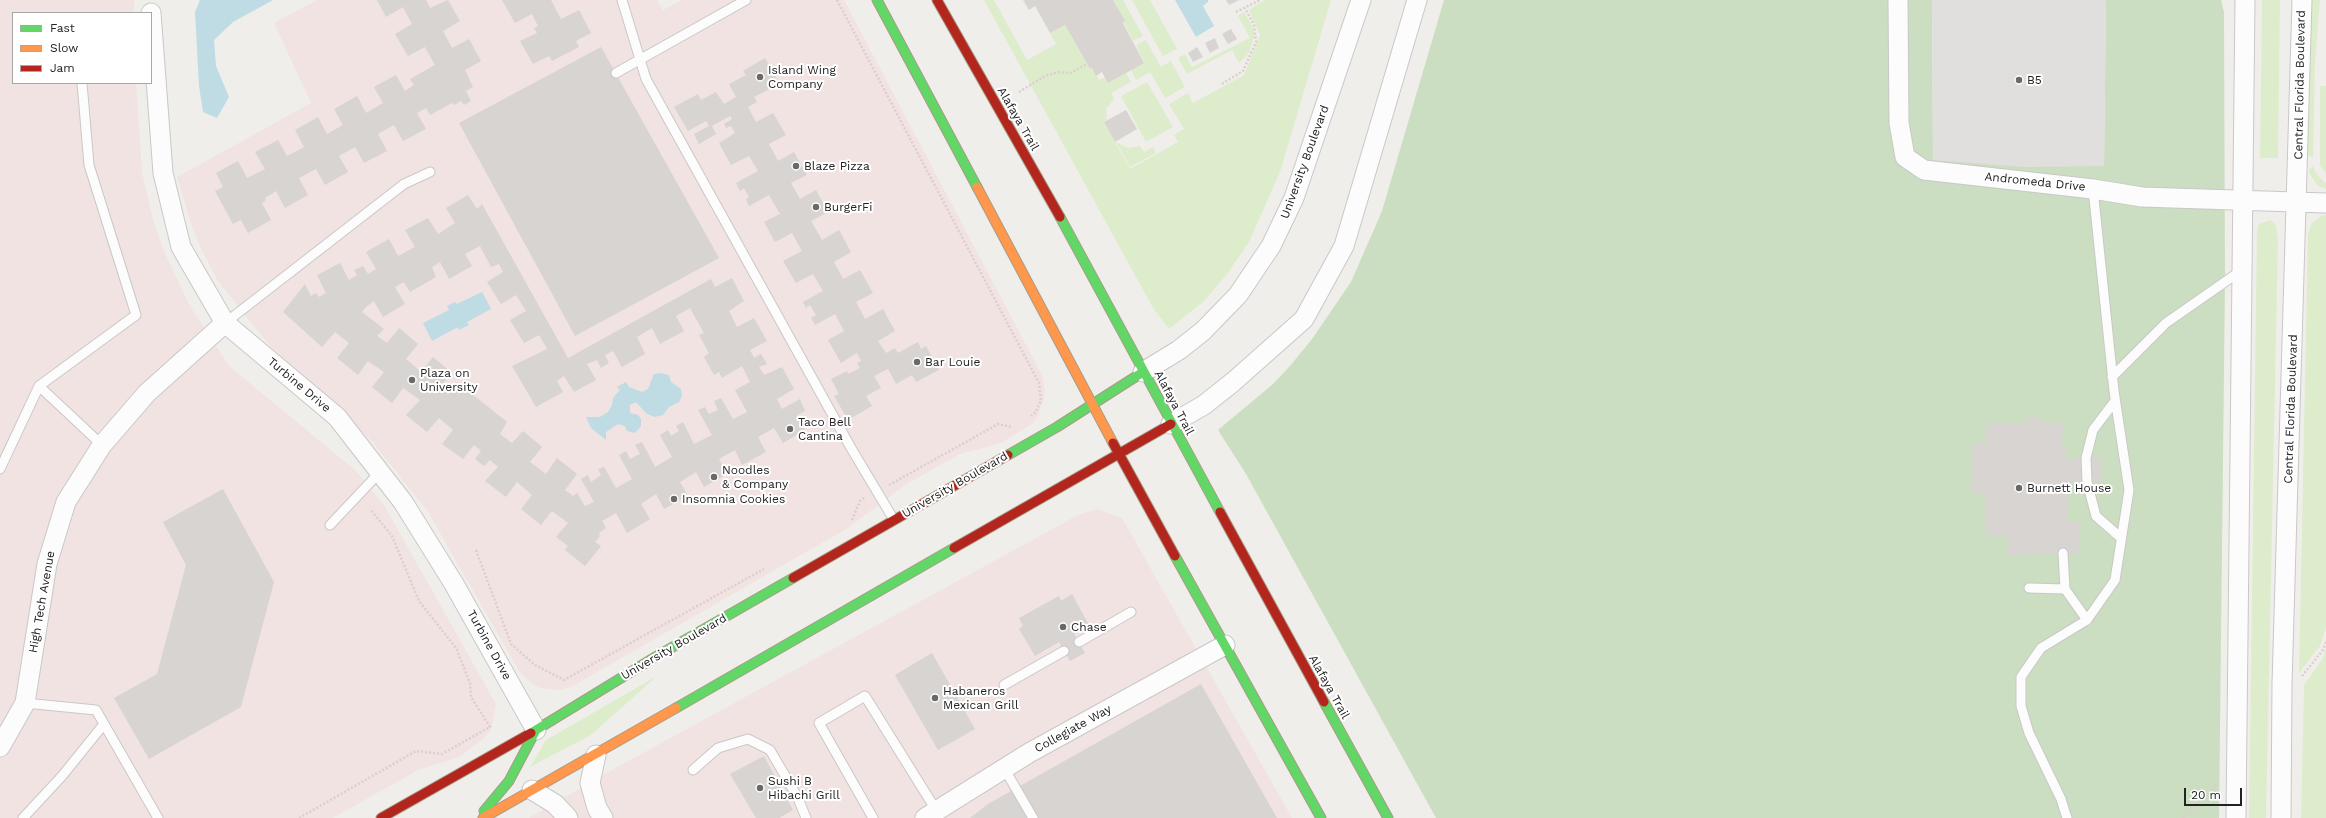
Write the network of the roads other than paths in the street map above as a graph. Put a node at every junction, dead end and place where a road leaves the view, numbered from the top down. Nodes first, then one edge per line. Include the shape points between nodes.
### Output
1 (150, 0) edge
2 (622, 0) edge
3 (746, 0) edge
4 (877, 0) edge
5 (938, 0) edge
6 (1361, 0) edge
7 (1417, 0) edge
8 (1898, 0) edge
9 (2245, 0) edge
10 (2302, 0) edge
11 (151, 12) edge
12 (152, 36) edge
13 (641, 59) junction
14 (616, 73) dead end
15 (82, 84) edge
16 (430, 172) dead end
17 (2092, 189) junction
18 (2243, 200) junction
19 (2297, 203) junction
20 (2326, 203) edge
21 (2242, 270) junction
22 (225, 323) junction
23 (1143, 372) junction
24 (2112, 377) junction
25 (39, 386) junction
26 (2115, 400) junction
27 (1093, 404) junction
28 (1171, 424) junction
29 (102, 444) junction
30 (1120, 454) junction
31 (0, 469) edge
32 (380, 472) junction
33 (894, 520) junction
34 (330, 525) dead end
35 (2122, 538) junction
36 (2063, 553) dead end
37 (2029, 588) dead end
38 (2064, 589) junction
39 (1131, 612) dead end
40 (2087, 620) junction
41 (1079, 642) dead end
42 (1225, 645) junction
43 (1064, 651) dead end
44 (1004, 686) dead end
45 (25, 703) junction
46 (104, 724) junction
47 (536, 730) junction
48 (0, 747) edge
49 (596, 755) junction
50 (1004, 768) junction
51 (693, 770) dead end
52 (532, 790) junction
53 (930, 814) edge
54 (23, 818) edge
55 (158, 818) edge
56 (381, 818) edge
57 (478, 818) edge
58 (483, 818) edge
59 (568, 818) edge
60 (603, 818) edge
61 (806, 818) edge
62 (873, 818) edge
63 (1033, 818) edge
64 (1321, 818) edge
65 (1388, 818) edge
66 (2067, 818) edge
67 (2236, 818) edge
68 (2281, 818) edge

1 - 11 street, Turbine Drive
2 - 13 lane
3 - 13 lane
4 - 27 main road
5 - 23 main road, Alafaya Trail via 1047,193
6 - 23 street, University Boulevard via 1294,198 1271,246 1238,295 1203,331 1179,350
7 - 28 street via 1344,246 1304,318 1233,382 1204,405
8 - 17 street, Andromeda Drive via 1899,123 1905,157 1924,170
9 - 18 street
10 - 19 street, Central Florida Boulevard
12 - 22 street, Turbine Drive via 163,173 181,247
13 - 14 lane
13 - 33 lane via 646,79
15 - 25 lane via 89,166 136,315
16 - 22 lane via 404,184
17 - 18 street, Andromeda Drive via 2142,197
17 - 24 lane
18 - 19 street, Andromeda Drive
18 - 21 street
19 - 20 street, Andromeda Drive
19 - 68 street, Central Florida Boulevard
21 - 24 lane via 2166,324
21 - 67 street
22 - 29 street, High Tech Avenue via 147,393
22 - 32 street, Turbine Drive via 337,417
23 - 27 main road, University Boulevard
23 - 28 main road, Alafaya Trail
24 - 26 lane
25 - 29 lane
25 - 31 lane
26 - 35 lane via 2129,490
26 - 35 lane via 2093,430 2086,458 2087,482 2096,516
27 - 30 main road
27 - 33 main road, University Boulevard
28 - 30 main road
28 - 65 main road, Alafaya Trail
29 - 45 street, High Tech Avenue via 66,502 47,564
30 - 42 main road
30 - 49 main road
32 - 34 lane
32 - 47 street, Turbine Drive via 403,502 454,584
33 - 47 main road, University Boulevard via 657,656
35 - 40 lane via 2114,580
36 - 38 lane
37 - 38 lane
38 - 40 lane
39 - 41 lane
40 - 66 lane via 2041,648 2021,677 2021,706 2029,732 2061,799
42 - 50 street, Collegiate Way
42 - 64 main road
43 - 44 lane
45 - 46 lane via 96,710
45 - 48 street, High Tech Avenue
46 - 54 lane via 62,776
46 - 55 lane
47 - 56 main road, University Boulevard
47 - 57 main road via 509,781
49 - 52 main road
49 - 60 street via 590,783 597,808
50 - 53 street, Collegiate Way
50 - 63 lane
51 - 61 lane via 718,748 748,739 770,750 798,798
52 - 58 main road
52 - 59 street via 555,804
53 - 62 lane via 865,696 819,723

